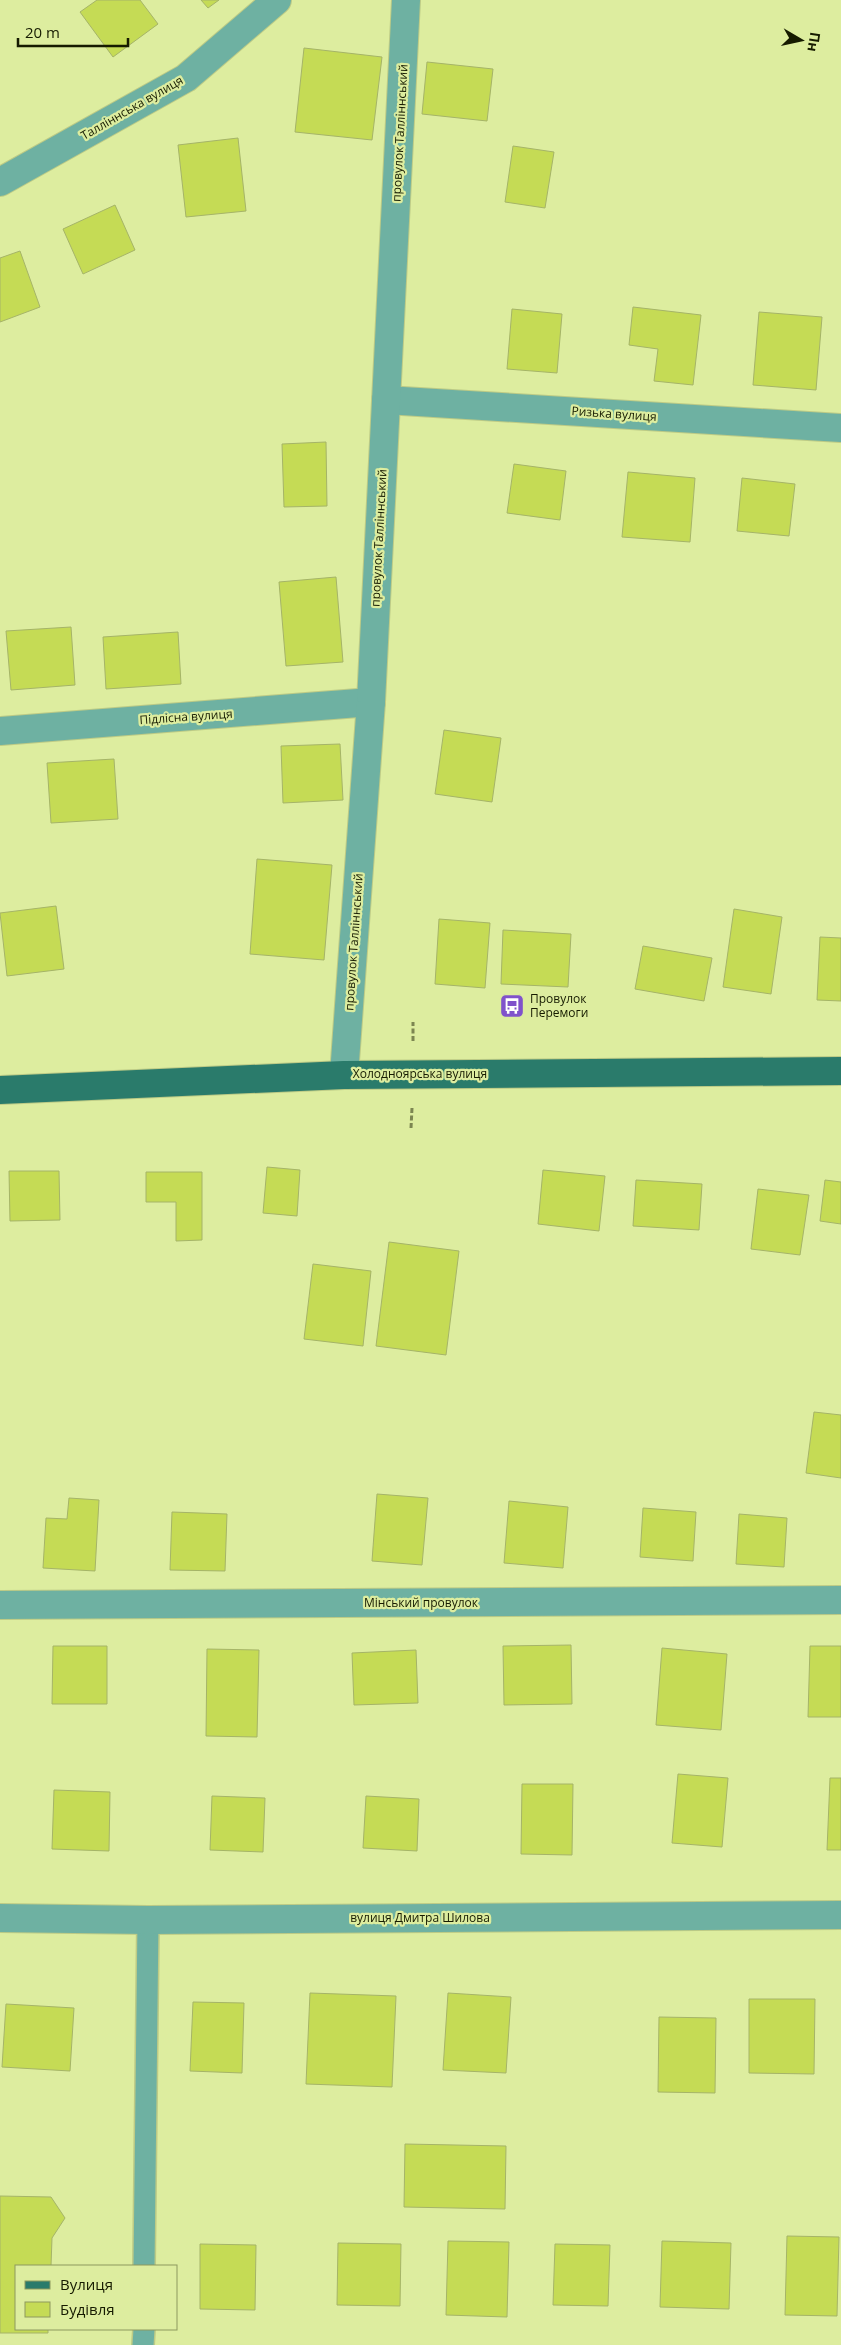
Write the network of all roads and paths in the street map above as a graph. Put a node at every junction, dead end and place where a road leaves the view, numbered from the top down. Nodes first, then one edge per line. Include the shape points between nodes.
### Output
1 (276, 0) edge
2 (406, 0) edge
3 (0, 182) edge
4 (386, 400) junction
5 (841, 428) edge
6 (371, 702) junction
7 (0, 731) edge
8 (841, 1071) edge
9 (344, 1074) junction
10 (0, 1090) edge
11 (841, 1600) edge
12 (0, 1605) edge
13 (841, 1915) edge
14 (0, 1918) edge
15 (148, 1920) junction
16 (144, 2265) edge
17 (144, 2330) edge
18 (144, 2345) edge

1 - 3 street, Талліннська вулиця via 186,78
2 - 4 street, провулок Талліннський
4 - 5 street, Ризька вулиця
4 - 6 street, провулок Талліннський
6 - 7 street, Підлісна вулиця
6 - 9 street, провулок Талліннський
8 - 9 main road, Холодноярська вулиця
9 - 10 main road, Холодноярська вулиця
11 - 12 street, Мінський провулок
13 - 15 street, вулиця Дмитра Шилова
14 - 15 street, вулиця Дмитра Шилова
15 - 16 lane
17 - 18 lane

